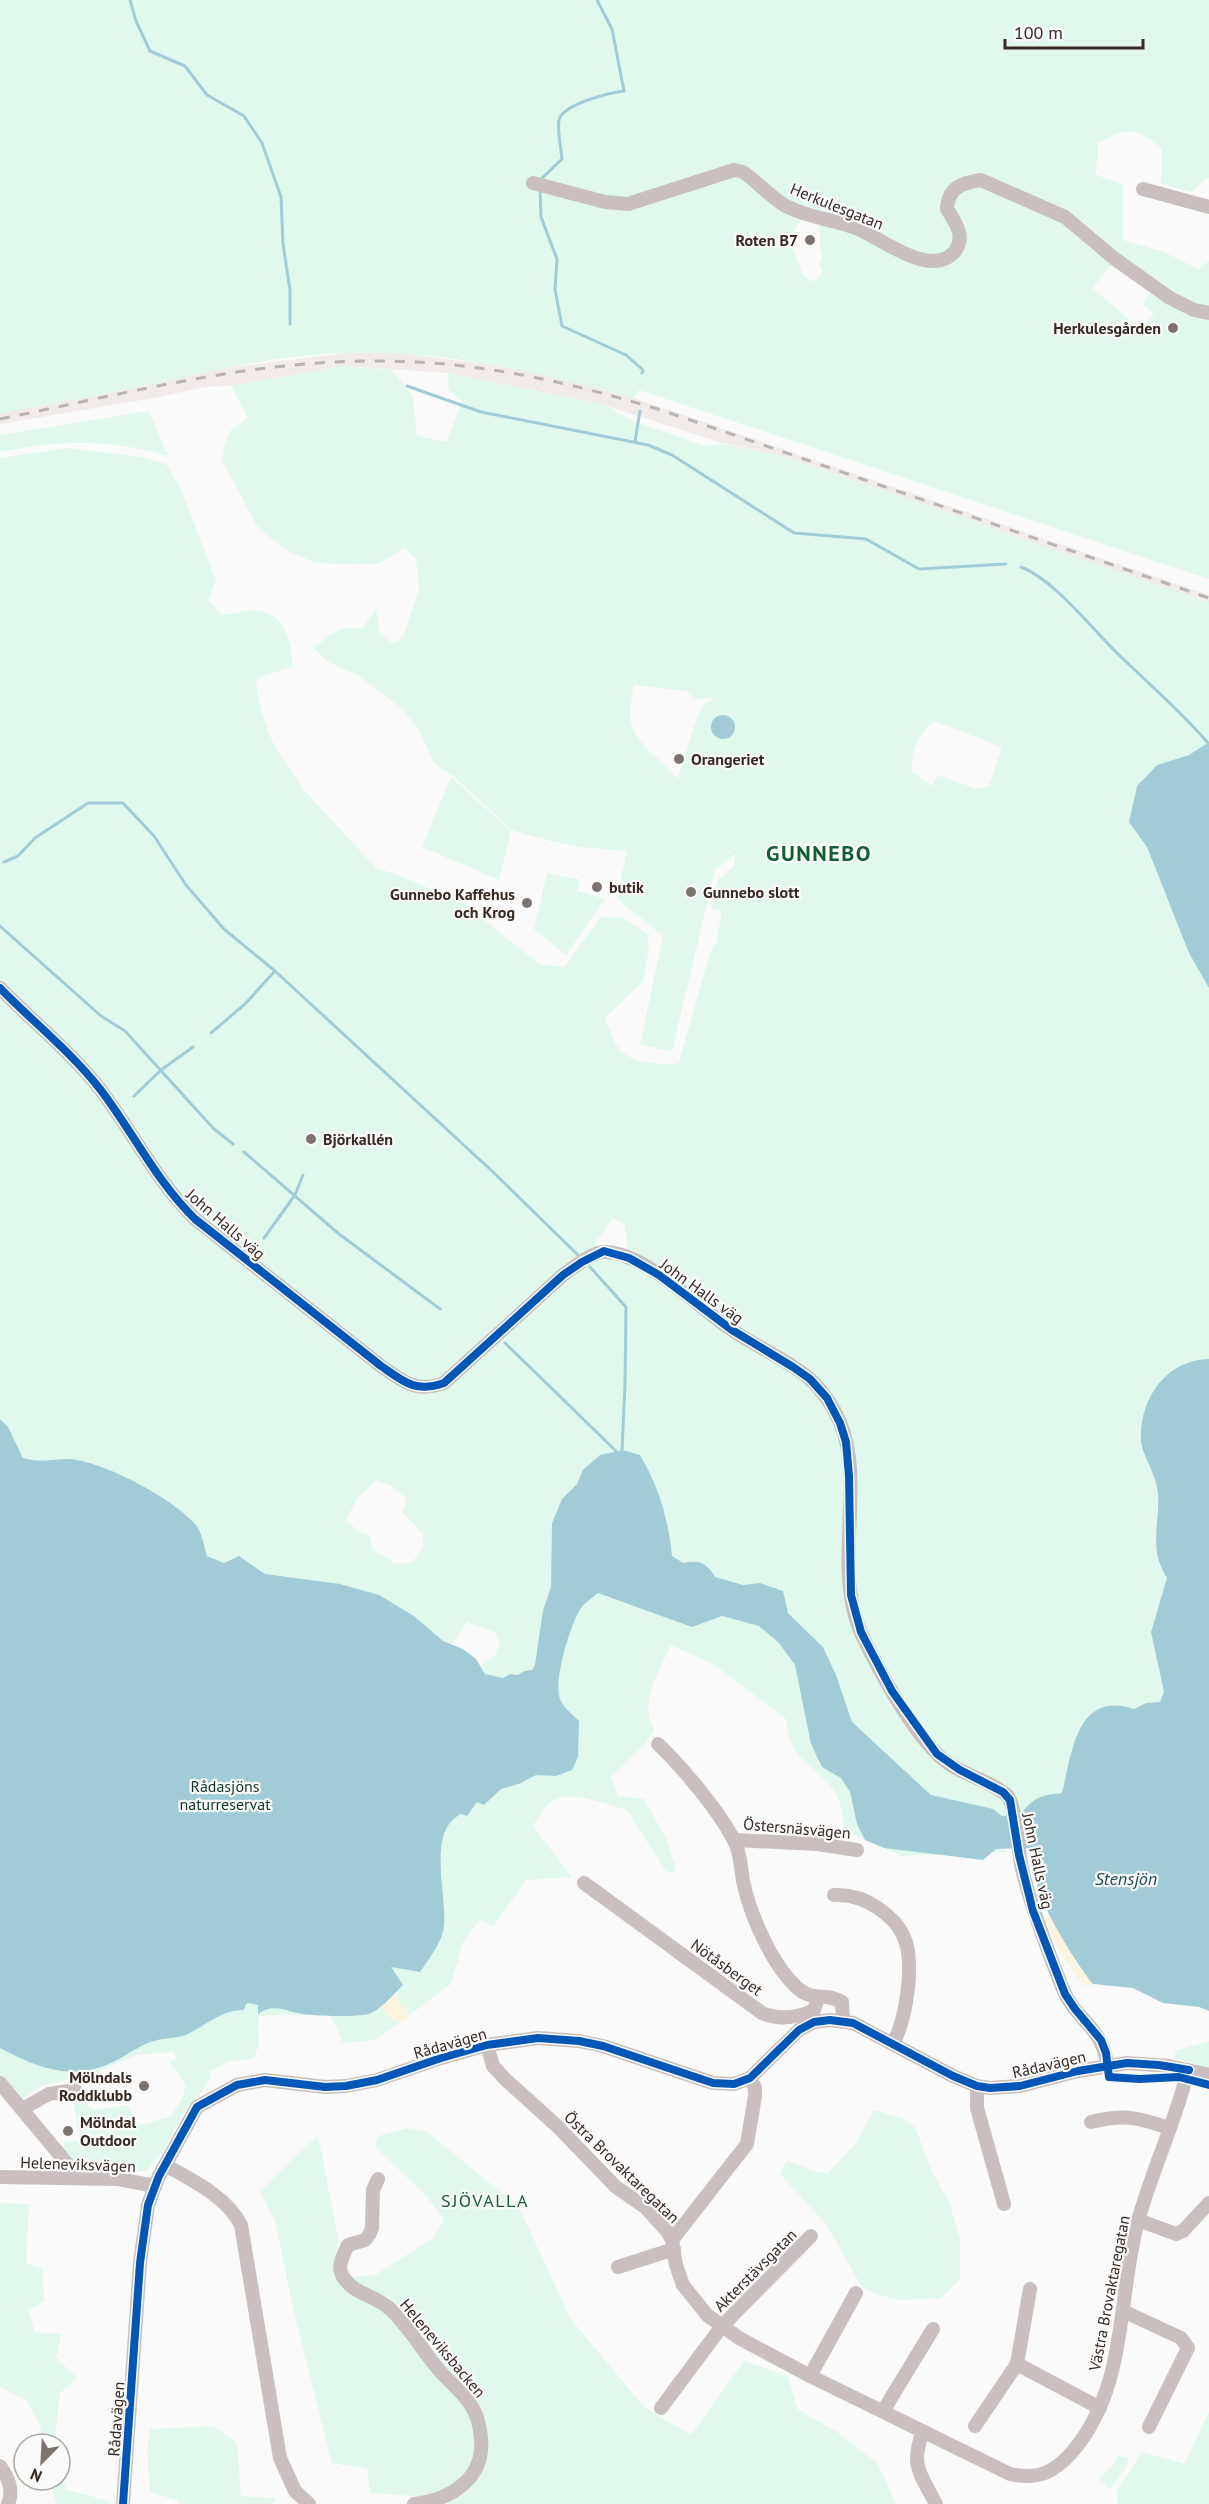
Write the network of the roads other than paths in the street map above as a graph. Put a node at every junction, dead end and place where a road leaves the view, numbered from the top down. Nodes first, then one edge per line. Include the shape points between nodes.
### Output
1 (533, 183) dead end
2 (1143, 189) dead end
3 (1209, 207) edge
4 (1209, 313) edge
5 (0, 988) edge
6 (658, 1744) dead end
7 (734, 1840) junction
8 (857, 1850) dead end
9 (584, 1883) dead end
10 (834, 1895) dead end
11 (818, 1998) junction
12 (843, 2020) junction
13 (893, 2044) junction
14 (487, 2045) junction
15 (1107, 2065) junction
16 (1188, 2070) junction
17 (1209, 2076) edge
18 (750, 2078) junction
19 (0, 2083) edge
20 (977, 2085) junction
21 (75, 2090) dead end
22 (22, 2109) junction
23 (1091, 2122) dead end
24 (1169, 2128) junction
25 (165, 2165) junction
26 (0, 2177) edge
27 (79, 2178) junction
28 (378, 2179) dead end
29 (155, 2186) junction
30 (1209, 2203) edge
31 (1004, 2204) dead end
32 (1138, 2220) junction
33 (811, 2236) dead end
34 (673, 2245) junction
35 (618, 2267) dead end
36 (1030, 2289) dead end
37 (856, 2293) dead end
38 (1124, 2311) junction
39 (722, 2326) junction
40 (933, 2329) dead end
41 (1017, 2364) junction
42 (810, 2376) junction
43 (661, 2408) dead end
44 (1100, 2408) junction
45 (883, 2411) junction
46 (975, 2427) dead end
47 (1149, 2427) dead end
48 (923, 2431) junction
49 (0, 2466) edge
50 (8, 2504) edge
51 (123, 2504) edge
52 (309, 2504) edge
53 (414, 2504) edge
54 (936, 2504) edge

1 - 4 street, Herkulesgatan via 605,202 628,204 734,170 755,180 787,206 858,229 901,252 931,261 946,259 958,247 960,231 947,209 951,193 955,187 981,180 1065,217 1115,260 1170,298
2 - 3 street
5 - 15 street, John Halls väg via 98,1087 157,1174 195,1219 410,1385 428,1388 444,1383 563,1275 604,1251 629,1258 659,1275 732,1330 810,1379 840,1422 846,1442 850,1595 861,1632 892,1691 937,1754 1008,1796 1033,1911 1065,1994 1101,2040
6 - 7 street, Östersnäsvägen via 715,1810
7 - 8 street, Östersnäsvägen
7 - 11 street, Östersnäsvägen via 750,1905 772,1954 800,1991
9 - 11 street, Nötåsberget via 762,2013 778,2018 796,2016 815,2008
10 - 13 street via 869,1902 891,1919 904,1936 908,1977 903,2017
11 - 12 street via 842,2002
12 - 13 street, Rådavägen
12 - 18 street, Rådavägen via 822,2020 799,2030
13 - 20 street, Rådavägen
14 - 18 street, Rådavägen via 537,2038 579,2041 713,2083 734,2084
14 - 25 street, Rådavägen via 346,2086 265,2079 244,2082 197,2107
14 - 34 street, Östra Brovaktaregatan via 493,2066 505,2079 616,2187 645,2207 667,2231
15 - 16 street, Rådavägen via 1159,2064
15 - 20 street, Rådavägen via 1020,2086
16 - 17 street, Rådavägen
16 - 24 street, Västra Brovaktaregatan
18 - 34 street via 755,2096 747,2144
19 - 22 street
20 - 31 street via 977,2108
21 - 22 street via 40,2097
22 - 27 street
23 - 24 street via 1117,2116
24 - 32 street, Västra Brovaktaregatan
25 - 29 street, Rådavägen
25 - 52 street via 225,2202 242,2225 280,2458 295,2491
26 - 27 street, Heleneviksvägen
27 - 29 street, Heleneviksvägen via 118,2179
28 - 53 street, Heleneviksbacken via 373,2190 372,2228 365,2240 348,2245 341,2259 341,2272 349,2284 388,2307 409,2330 472,2408 481,2434 479,2460 467,2481 448,2496
29 - 51 street, Rådavägen via 144,2224 140,2263
30 - 32 street via 1176,2234
32 - 38 street, Västra Brovaktaregatan
33 - 39 street, Akterstävsgatan
34 - 35 street
34 - 39 street, Östra Brovaktaregatan via 684,2286 707,2315
36 - 41 street
37 - 42 street
38 - 44 street, Västra Brovaktaregatan via 1114,2366
38 - 47 street via 1181,2338 1188,2348
39 - 42 street, Östra Brovaktaregatan
39 - 43 street, Akterstävsgatan
40 - 45 street
41 - 44 street
41 - 46 street
42 - 45 street, Västra Brovaktaregatan
44 - 48 street, Västra Brovaktaregatan via 1067,2458 1047,2475 1034,2477 1010,2474
45 - 48 street, Västra Brovaktaregatan
48 - 54 street via 915,2452 917,2468
49 - 50 street via 11,2491

